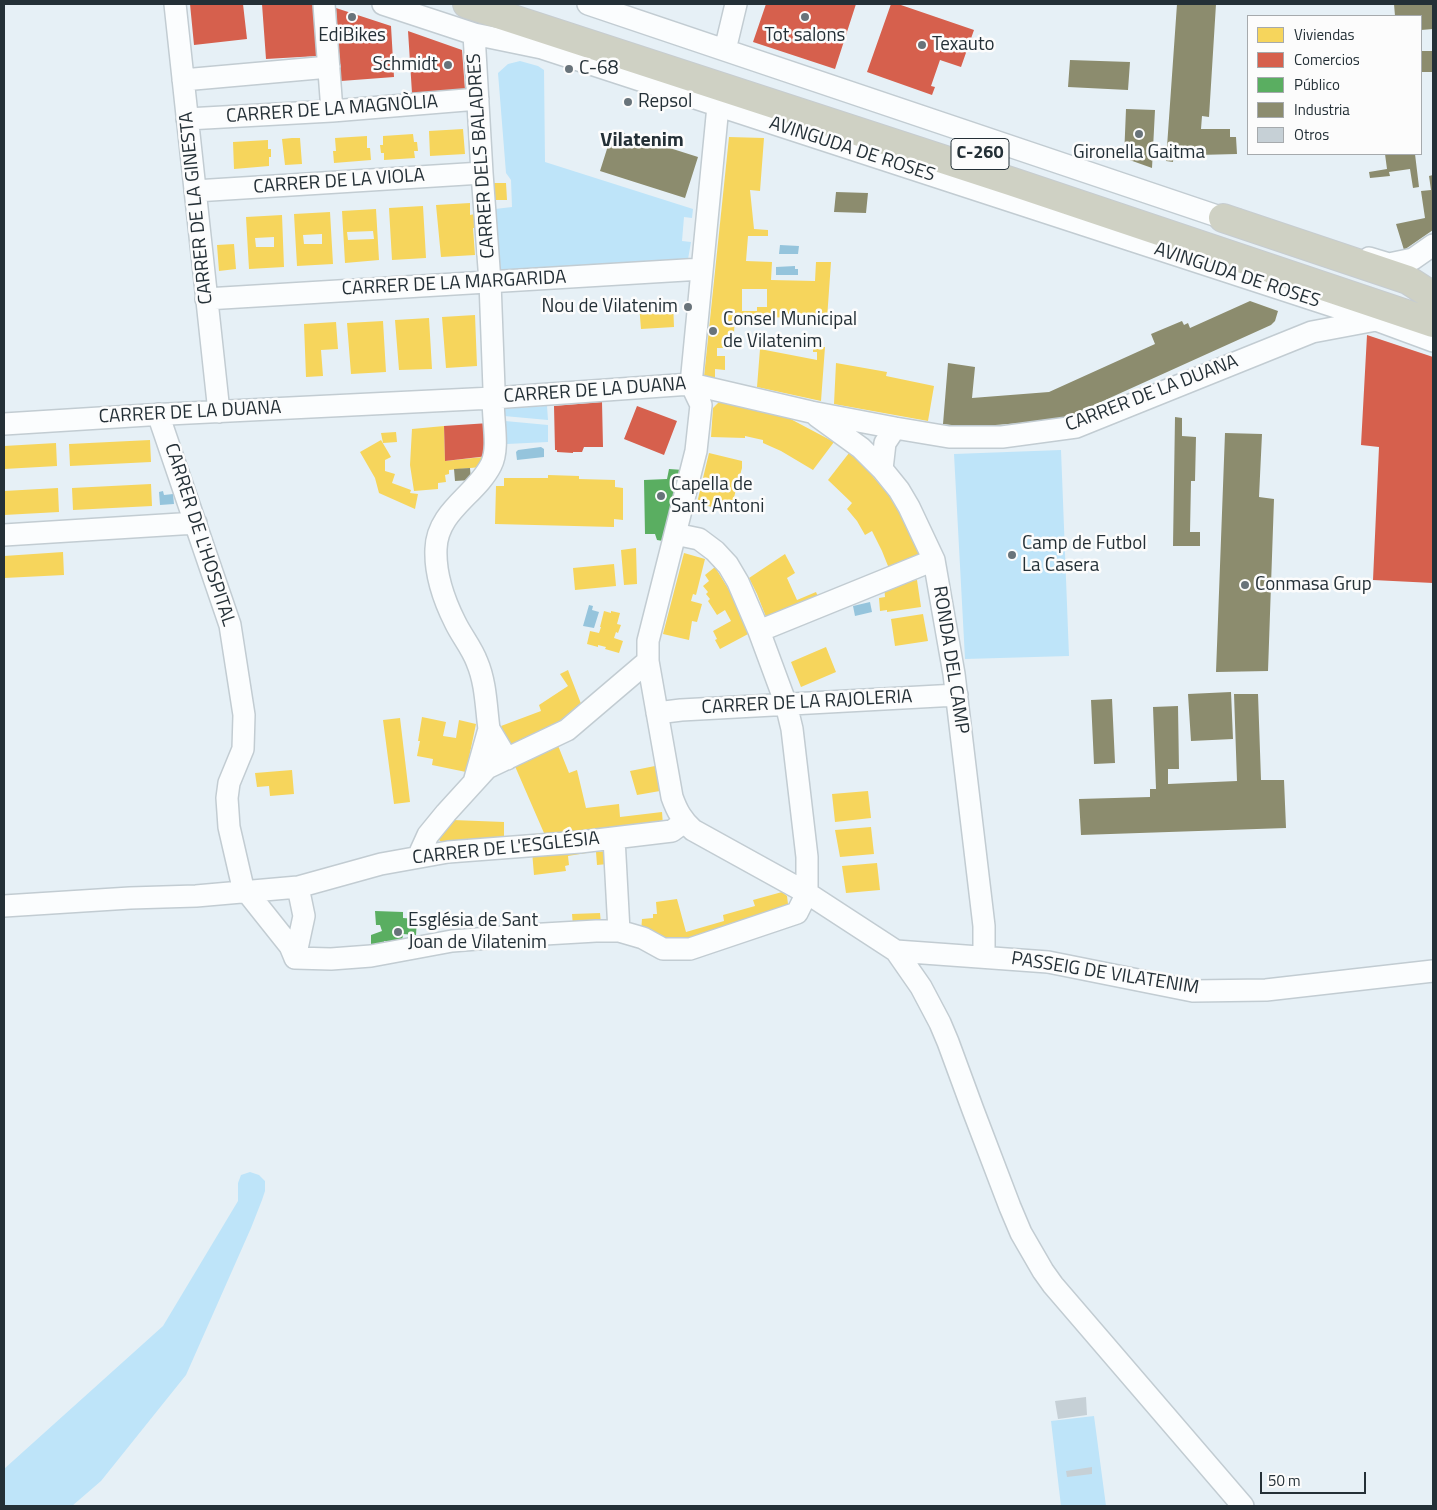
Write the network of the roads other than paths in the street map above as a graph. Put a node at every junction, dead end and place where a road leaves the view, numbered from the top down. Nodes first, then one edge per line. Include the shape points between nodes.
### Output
1 (175, 4) edge
2 (324, 4) edge
3 (383, 4) edge
4 (467, 4) edge
5 (526, 4) edge
6 (588, 4) edge
7 (736, 4) edge
8 (474, 34) junction
9 (725, 50) junction
10 (329, 66) junction
11 (183, 80) junction
12 (478, 100) junction
13 (718, 106) junction
14 (332, 111) junction
15 (187, 119) junction
16 (482, 173) junction
17 (195, 191) junction
18 (1222, 218) junction
19 (1433, 245) edge
20 (702, 269) junction
21 (490, 282) junction
22 (1433, 296) edge
23 (206, 299) junction
24 (1321, 303) junction
25 (1425, 314) edge
26 (1376, 320) junction
27 (1312, 332) junction
28 (1433, 340) edge
29 (691, 384) junction
30 (493, 398) junction
31 (219, 412) junction
32 (811, 412) junction
33 (158, 414) junction
34 (4, 424) edge
35 (896, 428) junction
36 (882, 469) junction
37 (196, 523) junction
38 (675, 534) junction
39 (4, 535) edge
40 (934, 560) junction
41 (759, 631) junction
42 (648, 661) junction
43 (957, 695) junction
44 (786, 704) junction
45 (657, 713) junction
46 (489, 729) junction
47 (507, 759) junction
48 (473, 784) junction
49 (684, 822) junction
50 (614, 838) junction
51 (418, 857) junction
52 (298, 887) junction
53 (246, 892) junction
54 (807, 893) junction
55 (4, 906) edge
56 (619, 931) junction
57 (896, 951) junction
58 (984, 957) junction
59 (295, 958) junction
60 (1433, 971) edge
61 (1243, 1506) edge

1 - 11 street, CARRER DE LA GINESTA
2 - 10 street
3 - 8 street, AVINGUDA DE ROSES
4 - 25 highway, C-260
5 - 25 highway, C-260
6 - 9 street
7 - 9 street
8 - 12 street, CARRER DELS BALADRES
8 - 13 street, AVINGUDA DE ROSES via 542,48
9 - 18 street
10 - 11 street
10 - 14 street
11 - 15 street, CARRER DE LA GINESTA
12 - 14 street, CARRER DE LA MAGNÒLIA
12 - 16 street, CARRER DELS BALADRES
13 - 20 street
13 - 24 street, AVINGUDA DE ROSES
14 - 15 street, CARRER DE LA MAGNÒLIA
15 - 17 street, CARRER DE LA GINESTA
16 - 17 street, CARRER DE LA VIOLA
16 - 21 street, CARRER DELS BALADRES
17 - 23 street, CARRER DE LA GINESTA
18 - 19 street via 1261,223 1389,264 1413,258
18 - 22 highway via 1408,280
20 - 21 street, CARRER DE LA MARGARIDA
20 - 29 street
21 - 23 street, CARRER DE LA MARGARIDA
21 - 30 street, CARRER DELS BALADRES
23 - 31 street, CARRER DE LA GINESTA
24 - 25 highway
24 - 26 street, AVINGUDA DE ROSES
24 - 27 street
26 - 27 street, CARRER DE LA DUANA
26 - 28 street, AVINGUDA DE ROSES
27 - 35 street, CARRER DE LA DUANA via 1076,427 1002,437 949,437
29 - 30 street, CARRER DE LA DUANA
29 - 32 street, CARRER DE LA DUANA
29 - 38 street via 701,405 696,451
30 - 31 street, CARRER DE LA DUANA
30 - 46 street, CARRER DELS BALADRES via 493,462 484,477 447,516 436,548 443,590 455,622 477,662 484,685
31 - 33 street, CARRER DE LA DUANA
32 - 35 street, CARRER DE LA DUANA
32 - 36 street, RONDA DEL CAMP via 861,448
33 - 34 street, CARRER DE LA DUANA
33 - 37 street, CARRER DE L'HOSPITAL
35 - 36 street via 885,442
36 - 40 street, RONDA DEL CAMP via 909,507
37 - 39 street
37 - 53 street, CARRER DE L'HOSPITAL via 230,625 244,716 243,749 229,782 228,798 229,827
38 - 41 street via 699,539 728,565
38 - 42 street via 648,641
40 - 41 street
40 - 43 street, RONDA DEL CAMP
41 - 44 street
42 - 45 street
42 - 47 street via 567,730
43 - 44 street, CARRER DE LA RAJOLERIA
43 - 58 street, RONDA DEL CAMP via 984,926
44 - 45 street, CARRER DE LA RAJOLERIA
44 - 54 street via 792,729 807,857
45 - 49 street via 672,797
46 - 47 street
46 - 48 street
47 - 48 street via 488,768
48 - 51 street via 428,835
49 - 50 street, CARRER DE L'ESGLÉSIA via 672,831
49 - 54 street
50 - 51 street, CARRER DE L'ESGLÉSIA
50 - 56 street
51 - 52 street, CARRER DE L'ESGLÉSIA
52 - 53 street, CARRER DE L'ESGLÉSIA
52 - 59 street via 304,916
53 - 55 street, CARRER DE L'ESGLÉSIA
53 - 59 street via 290,946
54 - 56 street via 797,913 690,949 663,949 643,938
54 - 57 street
56 - 59 street via 452,941 371,956
57 - 58 street, PASSEIG DE VILATENIM
57 - 61 street via 921,987 948,1042 1010,1207 1043,1271
58 - 60 street, PASSEIG DE VILATENIM via 1048,962 1193,991 1266,990

